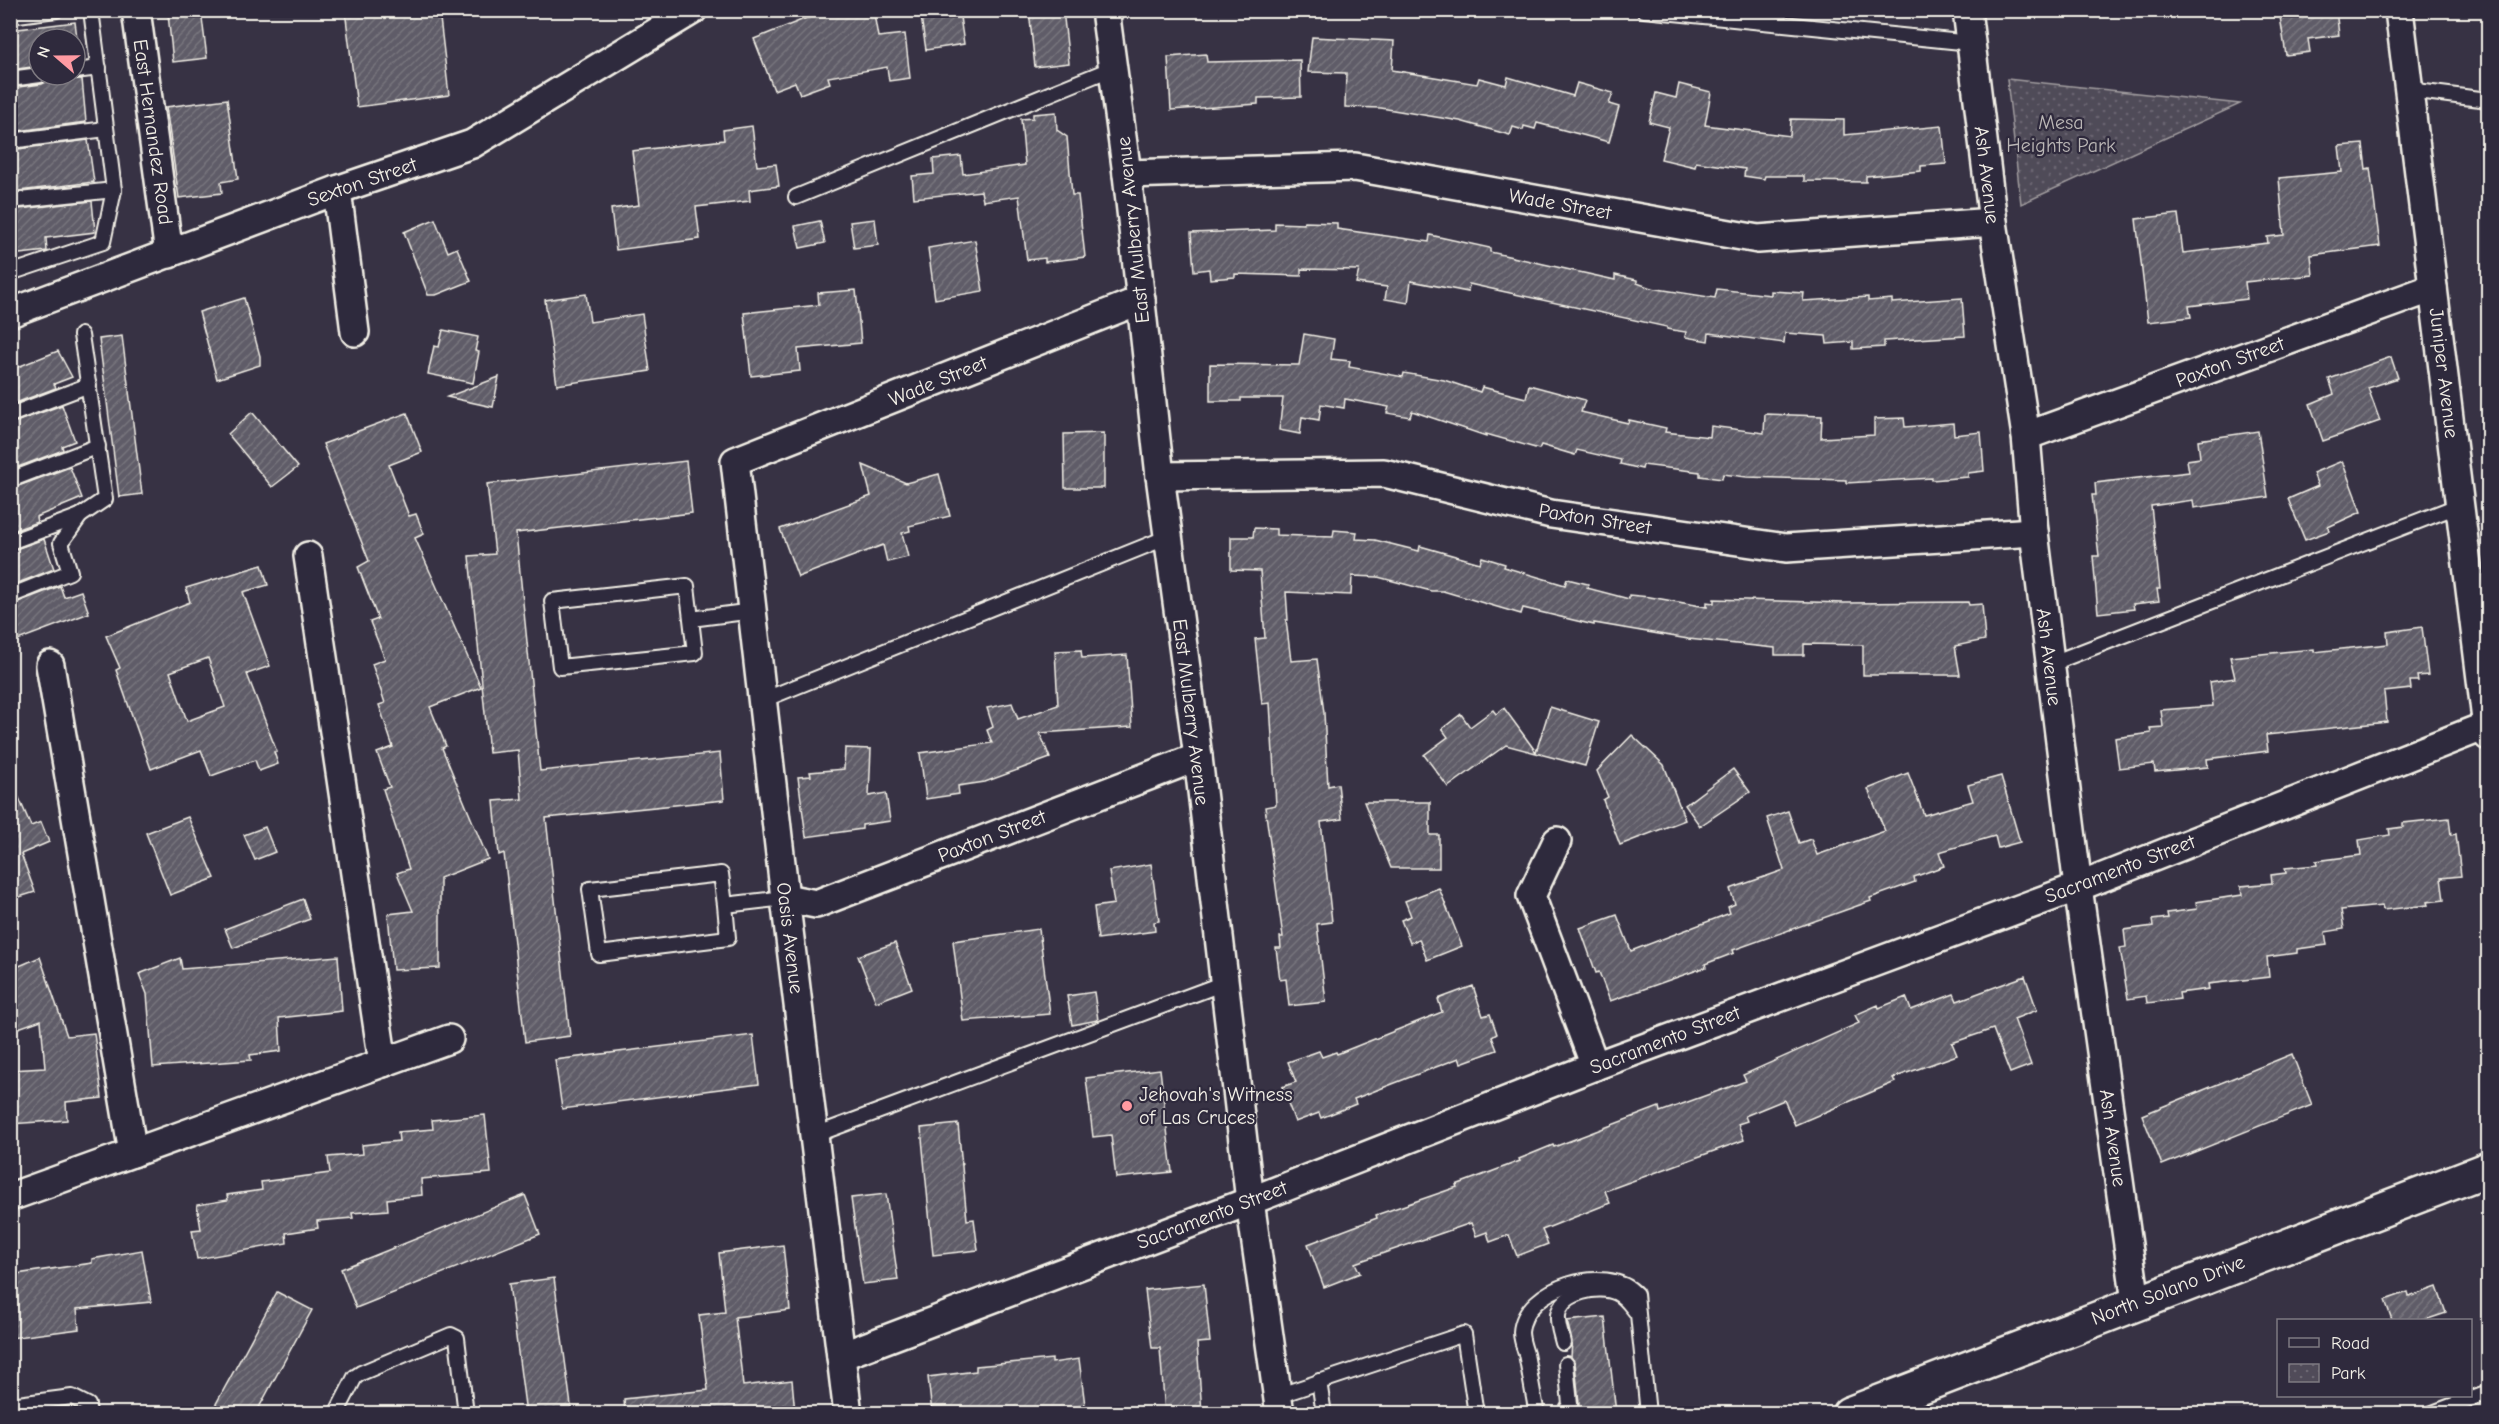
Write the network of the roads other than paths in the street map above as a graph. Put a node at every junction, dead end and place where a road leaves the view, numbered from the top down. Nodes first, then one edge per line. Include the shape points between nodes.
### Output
1 (56, 10) edge
2 (91, 10) edge
3 (136, 10) edge
4 (693, 10) edge
5 (1105, 10) edge
6 (1644, 10) edge
7 (1967, 10) edge
8 (2399, 10) edge
9 (10, 16) edge
10 (1971, 43) junction
11 (99, 68) junction
12 (1113, 68) junction
13 (87, 70) edge
14 (27, 77) edge
15 (10, 79) edge
16 (2409, 90) junction
17 (2488, 100) edge
18 (106, 129) junction
19 (10, 141) edge
20 (1127, 174) junction
21 (114, 190) junction
22 (337, 190) junction
23 (795, 197) dead end
24 (10, 201) edge
25 (1993, 222) junction
26 (169, 254) junction
27 (10, 273) edge
28 (2433, 288) junction
29 (1141, 300) junction
30 (10, 313) edge
31 (355, 332) dead end
32 (81, 335) dead end
33 (89, 385) junction
34 (10, 416) edge
35 (2026, 436) junction
36 (98, 446) junction
37 (735, 461) joint
38 (1160, 476) junction
39 (10, 480) edge
40 (2460, 505) junction
41 (80, 516) junction
42 (2034, 532) junction
43 (1168, 537) junction
44 (10, 542) edge
45 (308, 556) dead end
46 (10, 596) edge
47 (753, 611) junction
48 (691, 619) junction
49 (2050, 664) junction
50 (51, 665) dead end
51 (763, 700) junction
52 (2488, 729) edge
53 (1198, 757) junction
54 (1557, 841) dead end
55 (2078, 886) junction
56 (784, 898) junction
57 (725, 905) junction
58 (1224, 983) junction
59 (449, 1039) dead end
60 (383, 1063) junction
61 (1595, 1066) junction
62 (815, 1135) junction
63 (133, 1153) junction
64 (2488, 1169) edge
65 (10, 1197) edge
66 (1250, 1201) junction
67 (2136, 1302) junction
68 (1638, 1315) junction
69 (1563, 1343) dead end
70 (841, 1356) junction
71 (1566, 1364) dead end
72 (1319, 1381) junction
73 (2488, 1392) edge
74 (10, 1405) edge
75 (1278, 1405) edge
76 (89, 1413) edge
77 (336, 1413) edge
78 (466, 1413) edge
79 (848, 1413) edge
80 (1324, 1413) edge
81 (1476, 1413) edge
82 (1538, 1413) edge
83 (1564, 1413) edge
84 (1648, 1413) edge
85 (1853, 1413) edge
86 (2430, 1413) edge

1 - 9 lane
2 - 11 lane
3 - 26 street, East Hernandez Road
4 - 22 street, Sexton Street via 472,144
5 - 12 street, East Mulberry Avenue
6 - 10 lane
7 - 10 street, Ash Avenue
8 - 16 street, Juniper Avenue
10 - 25 street, Ash Avenue
11 - 13 lane
11 - 18 lane
12 - 20 street, East Mulberry Avenue
12 - 23 lane
14 - 15 lane
16 - 17 lane
16 - 28 street, Juniper Avenue
18 - 19 lane
18 - 21 lane
20 - 25 street, Wade Street via 1355,167 1758,239
20 - 29 street, East Mulberry Avenue
21 - 24 lane
21 - 27 lane via 103,242
22 - 26 street, Sexton Street
22 - 31 street
25 - 35 street, Ash Avenue
26 - 30 street, Sexton Street
28 - 35 street, Paxton Street
28 - 40 street, Juniper Avenue
29 - 37 street, Wade Street
29 - 38 street, East Mulberry Avenue
32 - 33 lane
33 - 34 lane
33 - 36 lane
35 - 42 street, Ash Avenue
36 - 39 lane
36 - 41 lane via 105,499
37 - 47 street, Oasis Avenue
38 - 42 street, Paxton Street via 1384,473 1551,514 1786,548
38 - 43 street, East Mulberry Avenue
40 - 49 lane
40 - 52 street, Juniper Avenue
41 - 44 lane
41 - 46 lane via 61,543 70,572
42 - 49 street, Ash Avenue
43 - 51 lane
43 - 53 street, East Mulberry Avenue
45 - 60 street
47 - 48 lane
47 - 51 street, Oasis Avenue
48 - 48 lane via 687,586 552,602 560,668 695,653
49 - 55 street, Ash Avenue
50 - 63 street
51 - 56 street, Oasis Avenue
52 - 55 street, Sacramento Street
53 - 56 street, Paxton Street via 816,904
53 - 58 street, East Mulberry Avenue
54 - 61 street via 1531,896
55 - 61 street, Sacramento Street
55 - 67 street, Ash Avenue
56 - 57 lane
56 - 62 street, Oasis Avenue
57 - 57 lane via 721,874 590,890 599,954 728,938
58 - 62 lane
58 - 66 street, East Mulberry Avenue
59 - 60 street
60 - 63 street
61 - 66 street, Sacramento Street
62 - 70 street, Oasis Avenue
63 - 65 street
64 - 67 main road, North Solano Drive
66 - 70 street, Sacramento Street
66 - 75 street, East Mulberry Avenue
67 - 85 main road, North Solano Drive
68 - 69 lane via 1616,1292 1595,1290 1575,1294 1565,1301 1558,1318
68 - 82 lane via 1636,1294 1628,1286 1596,1280 1566,1284 1528,1309 1521,1332
68 - 84 lane
70 - 79 street, Oasis Avenue
71 - 83 lane via 1570,1404
72 - 75 lane
72 - 80 lane
72 - 81 lane via 1464,1334
73 - 86 lane
74 - 76 lane via 72,1397 88,1405
77 - 78 lane via 355,1377 452,1335 457,1338

